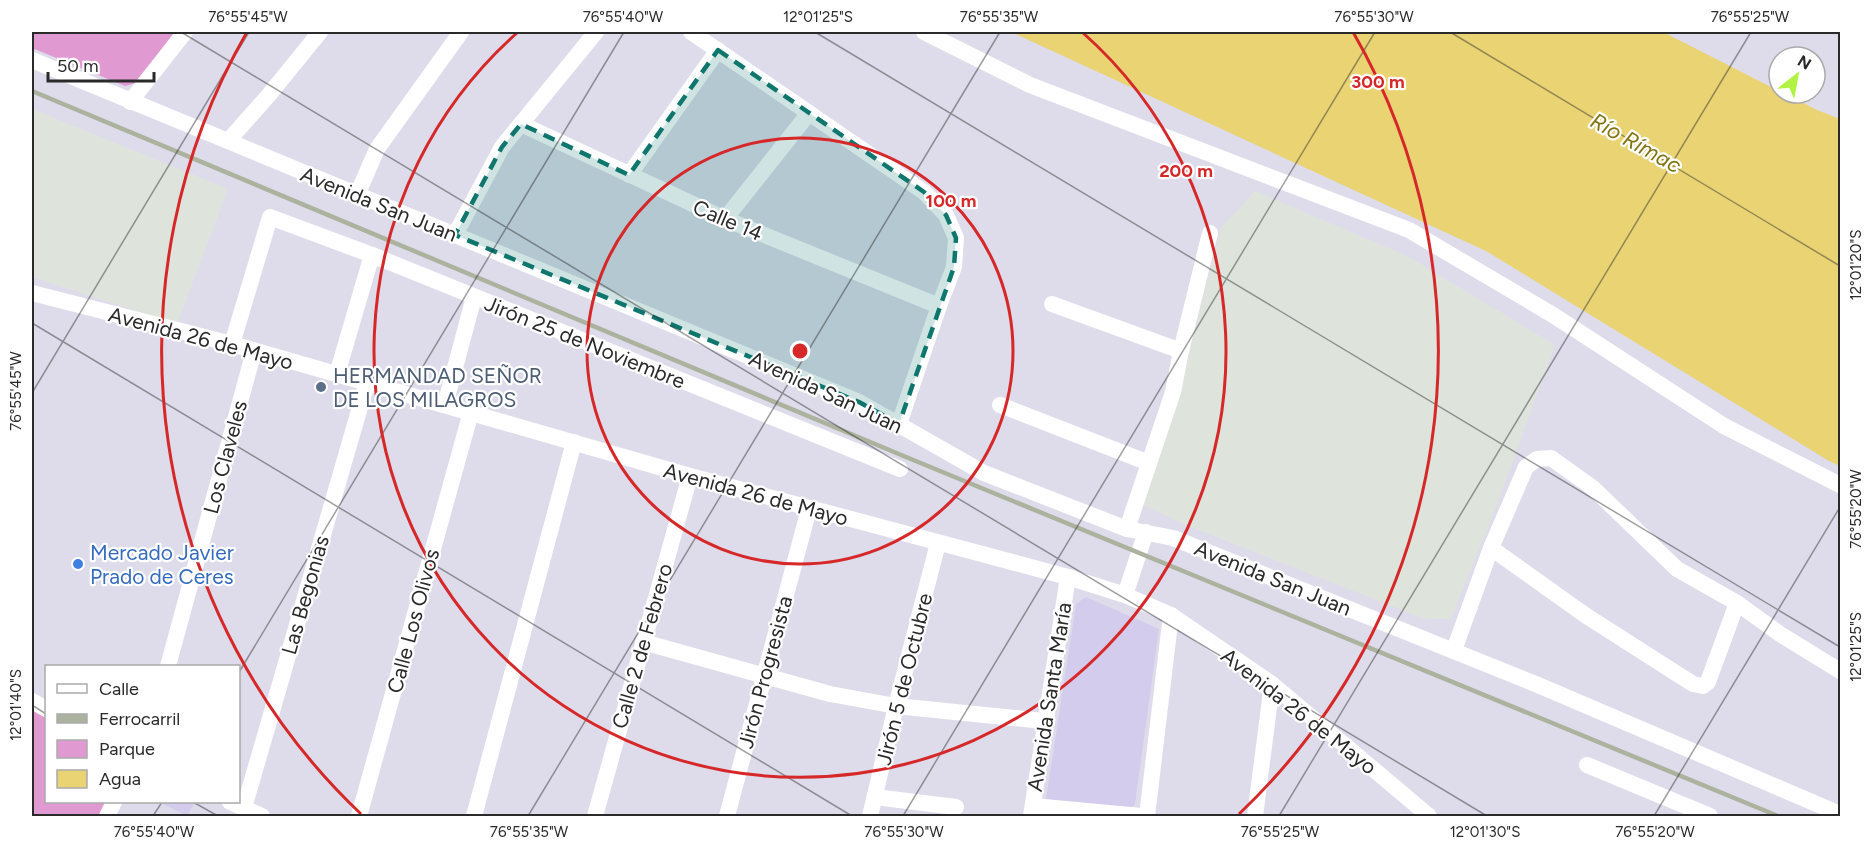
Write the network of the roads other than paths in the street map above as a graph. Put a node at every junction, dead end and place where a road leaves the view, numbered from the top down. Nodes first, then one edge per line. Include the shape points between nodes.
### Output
1 (185, 32) edge
2 (320, 32) edge
3 (461, 32) edge
4 (596, 32) edge
5 (692, 32) edge
6 (924, 32) edge
7 (718, 50) junction
8 (32, 60) edge
9 (130, 102) junction
10 (809, 113) junction
11 (521, 124) junction
12 (228, 141) junction
13 (629, 175) junction
14 (357, 195) junction
15 (725, 219) junction
16 (1210, 233) dead end
17 (455, 235) junction
18 (372, 255) junction
19 (32, 293) edge
20 (474, 297) junction
21 (1052, 304) dead end
22 (939, 306) junction
23 (232, 344) junction
24 (254, 351) junction
25 (1180, 351) junction
26 (337, 375) junction
27 (367, 383) junction
28 (445, 405) junction
29 (1000, 405) dead end
30 (469, 419) junction
31 (899, 424) junction
32 (574, 442) junction
33 (1149, 463) junction
34 (900, 469) dead end
35 (690, 476) junction
36 (1840, 485) edge
37 (809, 508) junction
38 (1127, 529) junction
39 (1146, 532) junction
40 (938, 543) junction
41 (1491, 548) junction
42 (1068, 577) junction
43 (1125, 595) junction
44 (1737, 603) junction
45 (1171, 615) junction
46 (643, 642) junction
47 (1454, 650) junction
48 (168, 665) edge
49 (1840, 672) edge
50 (763, 675) junction
51 (1272, 684) junction
52 (32, 694) edge
53 (896, 706) junction
54 (45, 708) edge
55 (1044, 722) junction
56 (1587, 765) dead end
57 (240, 795) edge
58 (875, 797) junction
59 (237, 805) edge
60 (956, 807) dead end
61 (1032, 811) edge
62 (1425, 814) edge
63 (1840, 814) edge
64 (262, 816) edge
65 (359, 816) edge
66 (474, 816) edge
67 (595, 816) edge
68 (727, 816) edge
69 (870, 816) edge
70 (1141, 816) edge
71 (1147, 816) edge
72 (1255, 816) edge
73 (1406, 816) edge
74 (1710, 816) edge

1 - 9 street
2 - 12 street
3 - 14 street via 377,149
4 - 11 street
5 - 7 street
6 - 36 street via 1030,85 1409,230 1553,315 1724,426
7 - 10 street
7 - 13 street
8 - 9 street, Avenida San Juan
9 - 12 street, Avenida San Juan
10 - 15 street
10 - 22 street via 924,192 946,215 956,238 954,267
11 - 13 street, Calle 14
11 - 17 street via 502,147
12 - 14 street, Avenida San Juan
13 - 15 street, Calle 14
14 - 17 street, Avenida San Juan
15 - 22 street, Calle 14
16 - 25 street
17 - 31 street, Avenida San Juan via 859,402
18 - 20 street, Jirón 25 de Noviembre
18 - 23 street, Jirón 25 de Noviembre via 270,217
18 - 26 street
19 - 23 street, Avenida 26 de Mayo
20 - 28 street
20 - 34 street, Jirón 25 de Noviembre
21 - 25 street
22 - 31 street
23 - 24 street, Avenida 26 de Mayo
24 - 26 street, Avenida 26 de Mayo
24 - 48 street, Los Claveles
25 - 33 street via 1173,392
26 - 27 street, Avenida 26 de Mayo
27 - 28 street, Avenida 26 de Mayo
27 - 57 street, Las Begonias
28 - 30 street, Avenida 26 de Mayo
29 - 33 street
30 - 32 street, Avenida 26 de Mayo
30 - 65 street, Calle Los Olivos
31 - 38 street, Avenida San Juan via 984,473
32 - 35 street, Avenida 26 de Mayo
32 - 66 street
33 - 38 street
35 - 37 street, Avenida 26 de Mayo
35 - 46 street, Calle 2 de Febrero
37 - 40 street, Avenida 26 de Mayo
37 - 50 street, Jirón Progresista
38 - 39 street, Avenida San Juan
39 - 43 street
39 - 47 street, Avenida San Juan via 1173,538
40 - 42 street, Avenida 26 de Mayo
40 - 53 street, Jirón 5 de Octubre
41 - 44 street via 1585,615 1693,684 1703,686 1708,682
41 - 44 street via 1526,467 1537,459 1551,459 1593,488 1677,569
41 - 47 street
42 - 43 street, Avenida 26 de Mayo
42 - 55 street, Avenida Santa María
43 - 45 street, Avenida 26 de Mayo
44 - 49 street
45 - 51 street, Avenida 26 de Mayo
45 - 71 street
46 - 50 street
46 - 67 street, Calle 2 de Febrero
47 - 63 street, Avenida San Juan
50 - 53 street via 830,694
50 - 68 street, Jirón Progresista
51 - 62 street, Avenida 26 de Mayo
51 - 72 street
52 - 54 street
53 - 55 street
53 - 58 street, Jirón 5 de Octubre
55 - 61 street, Avenida Santa María
56 - 74 street
58 - 60 street
58 - 69 street, Jirón 5 de Octubre
59 - 64 street
61 - 70 street
62 - 73 street

